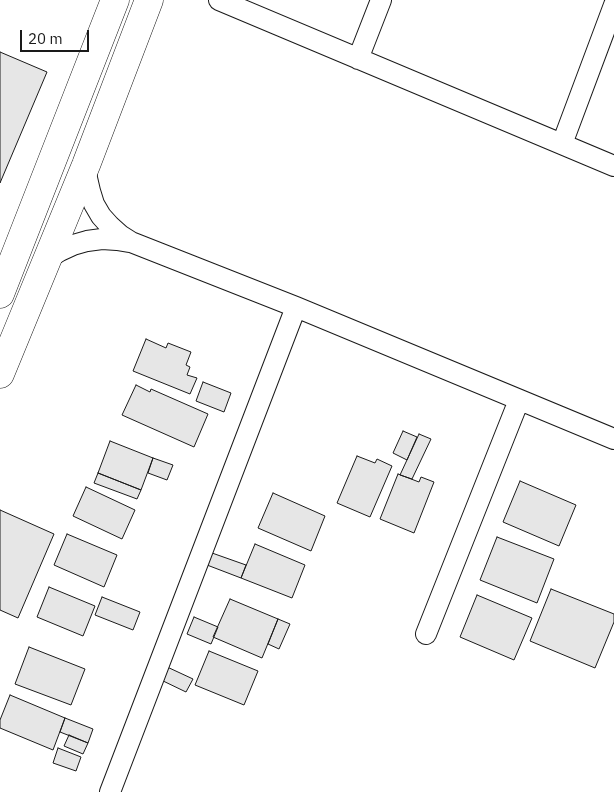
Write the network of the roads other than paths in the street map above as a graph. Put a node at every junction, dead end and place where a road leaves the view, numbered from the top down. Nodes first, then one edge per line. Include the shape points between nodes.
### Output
1 (115, 0) edge
2 (149, 0) edge
3 (219, 0) edge
4 (381, 0) edge
5 (614, 5) edge
6 (358, 59) junction
7 (562, 144) junction
8 (86, 165) junction
9 (614, 166) edge
10 (131, 242) junction
11 (47, 259) junction
12 (0, 294) edge
13 (296, 307) junction
14 (0, 374) edge
15 (519, 400) junction
16 (614, 439) edge
17 (426, 634) dead end
18 (110, 792) edge

1 - 12 street
2 - 8 street
3 - 6 street
4 - 6 street
5 - 7 street
6 - 7 street
7 - 9 street
8 - 10 street via 90,191 101,216
8 - 11 street
10 - 11 street via 87,241
10 - 13 street
11 - 14 street
13 - 15 street
13 - 18 street
15 - 16 street
15 - 17 street

